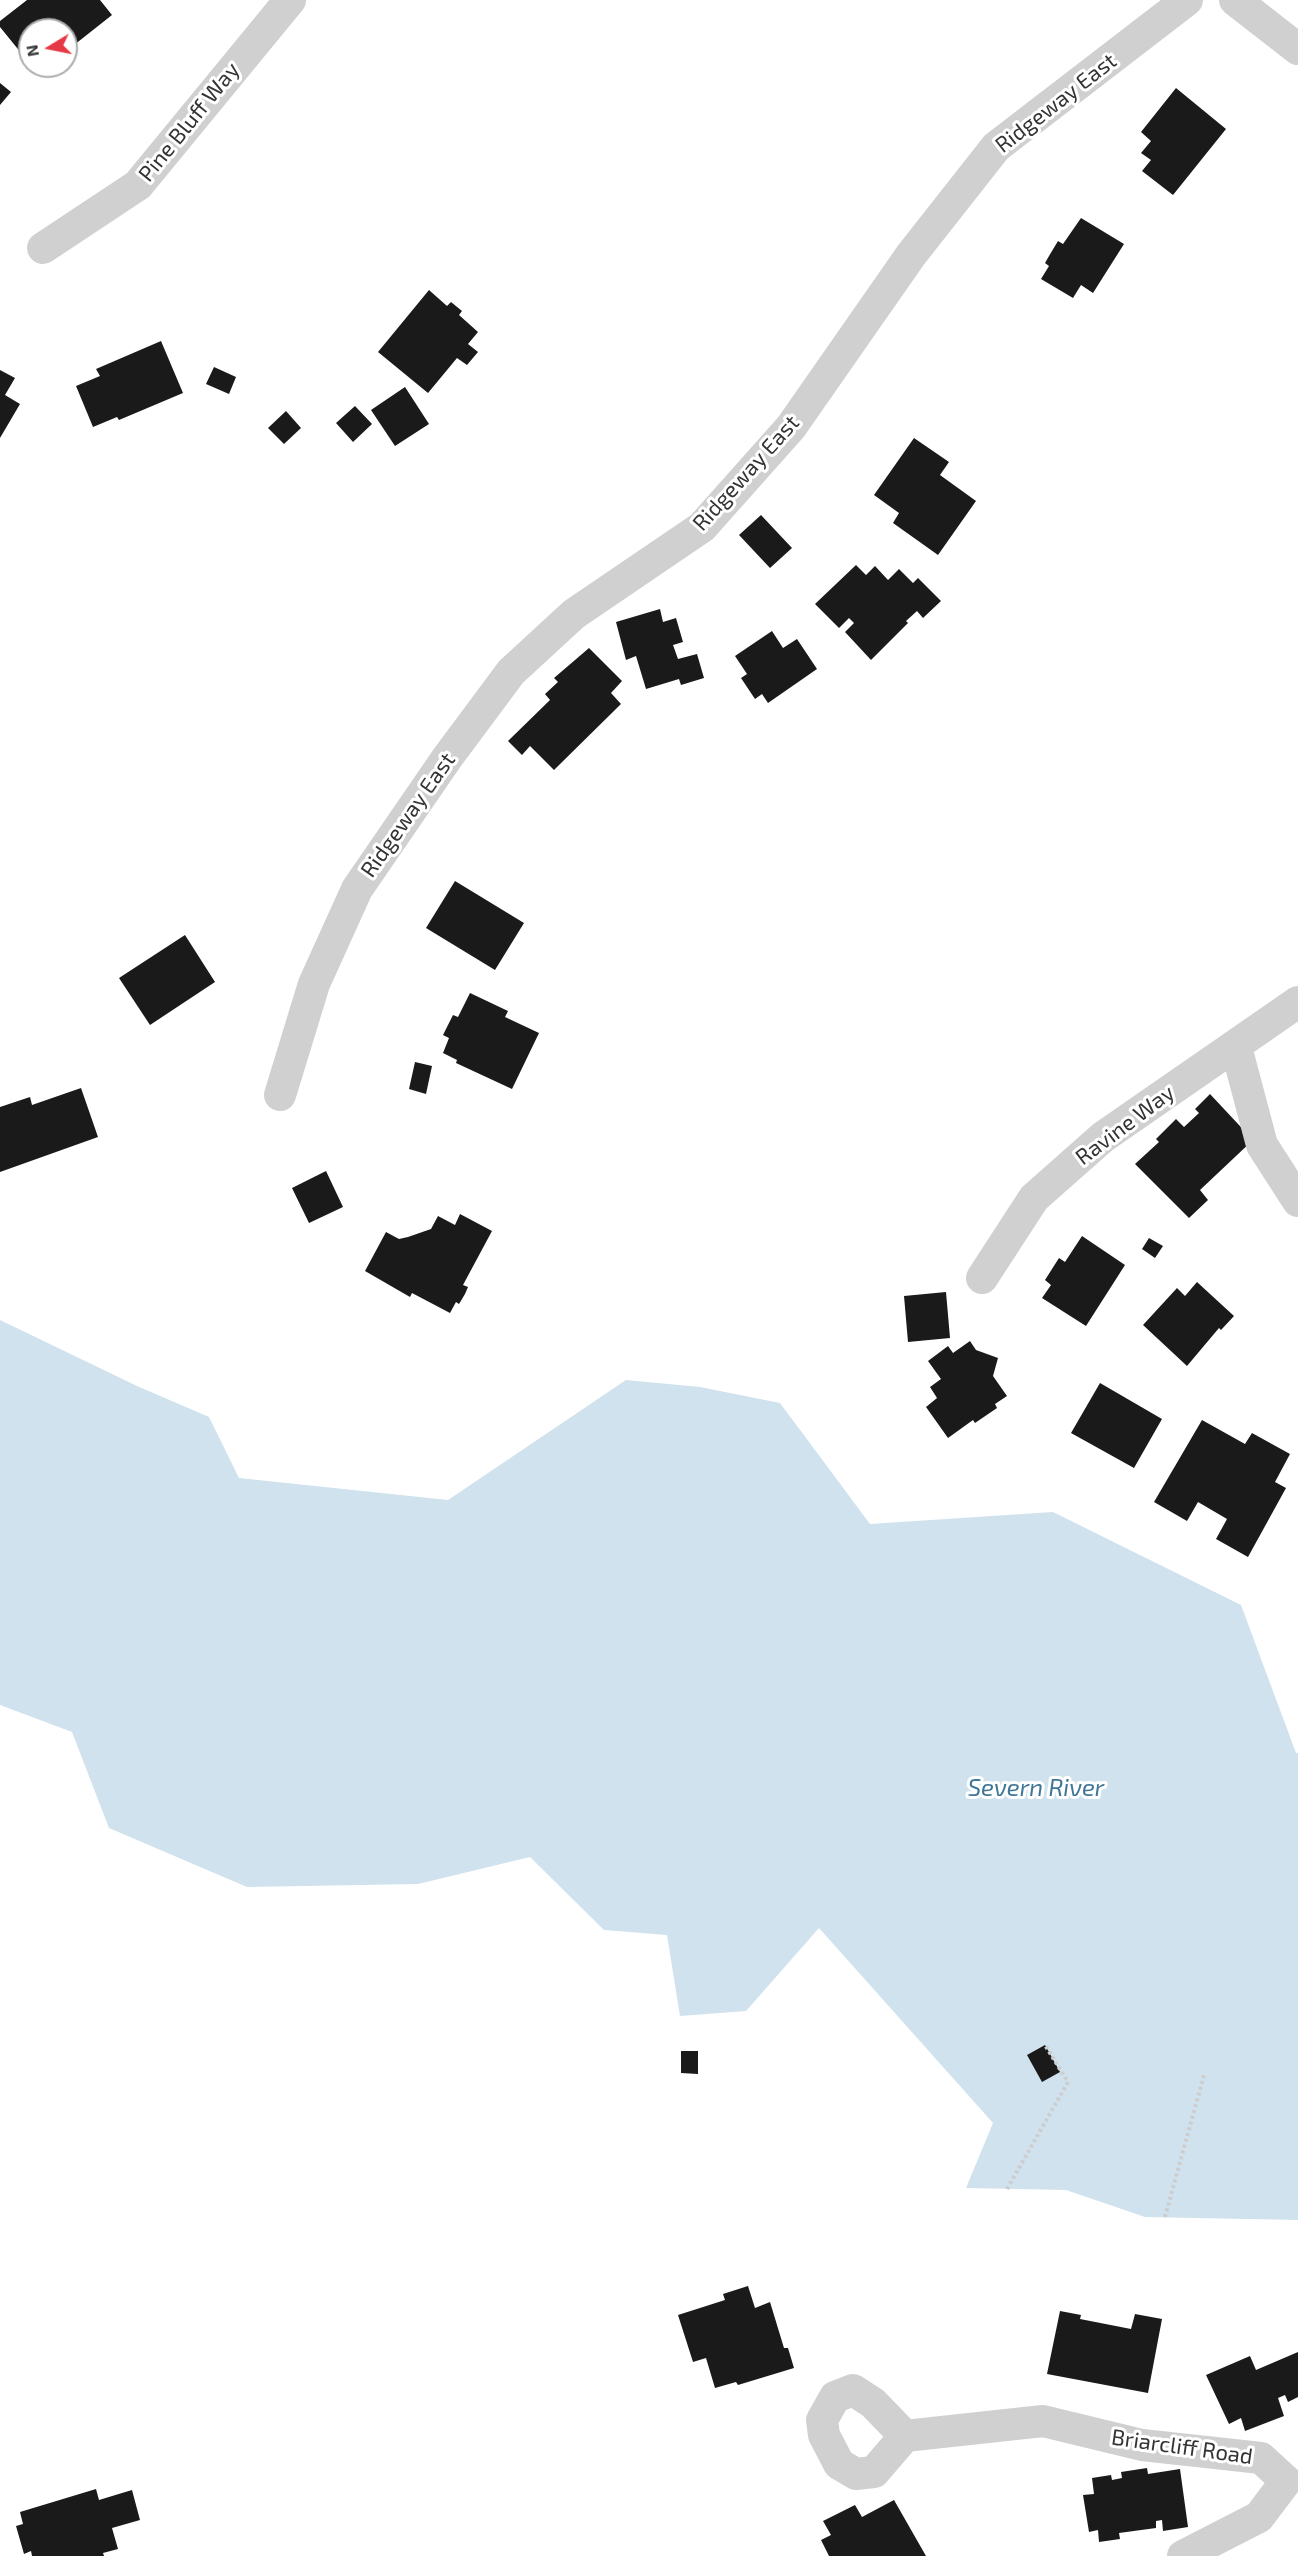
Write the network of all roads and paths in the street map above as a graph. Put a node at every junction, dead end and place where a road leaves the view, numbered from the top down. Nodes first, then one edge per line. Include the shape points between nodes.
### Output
1 (290, 0) edge
2 (1187, 0) edge
3 (1236, 0) edge
4 (1298, 49) edge
5 (44, 248) dead end
6 (1298, 1002) edge
7 (1236, 1047) junction
8 (280, 1095) dead end
9 (1298, 1201) edge
10 (982, 1278) dead end
11 (1045, 2045) dead end
12 (1204, 2075) dead end
13 (1007, 2189) dead end
14 (1165, 2217) dead end
15 (905, 2436) dead end
16 (1183, 2556) edge

1 - 5 street, Pine Bluff Way via 138,185
2 - 8 street, Ridgeway East via 996,147 911,255 791,427 702,527 574,614 511,672 357,889 314,984
3 - 4 street
6 - 7 street, Ravine Way
7 - 9 street via 1262,1145
7 - 10 street, Ravine Way via 1103,1137 1034,1198
11 - 13 path via 1068,2082
12 - 14 path
15 - 16 street, Briarcliff Road via 1042,2421 1142,2445 1262,2458 1286,2481 1259,2517

